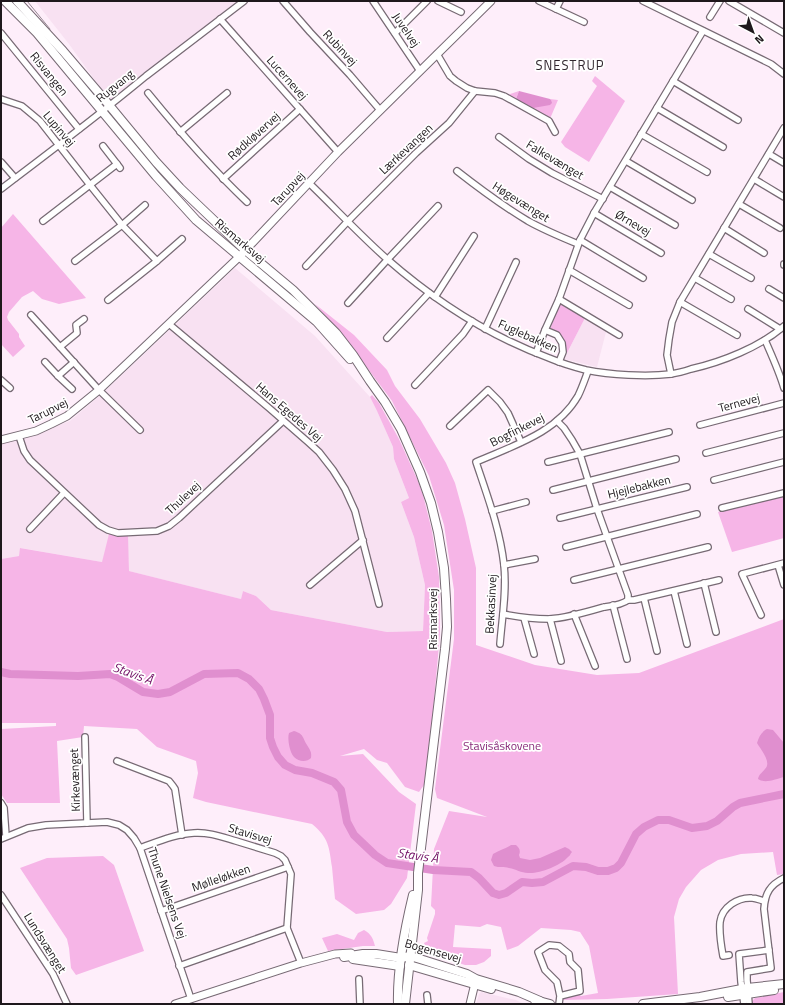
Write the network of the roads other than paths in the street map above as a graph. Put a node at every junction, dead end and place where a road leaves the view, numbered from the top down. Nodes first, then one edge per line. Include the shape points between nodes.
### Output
1 (5, 1) edge
2 (12, 1) edge
3 (17, 1) edge
4 (21, 1) edge
5 (244, 1) edge
6 (283, 1) edge
7 (373, 1) edge
8 (427, 1) edge
9 (438, 1) edge
10 (491, 1) edge
11 (539, 1) edge
12 (560, 1) edge
13 (643, 1) edge
14 (720, 1) edge
15 (728, 1) edge
16 (556, 9) junction
17 (461, 12) dead end
18 (29, 14) junction
19 (710, 17) dead end
20 (220, 19) junction
21 (584, 22) dead end
22 (703, 31) junction
23 (1, 32) edge
24 (395, 33) junction
25 (784, 33) edge
26 (437, 54) junction
27 (64, 65) junction
28 (420, 71) junction
29 (784, 74) edge
30 (672, 81) junction
31 (475, 91) junction
32 (148, 93) dead end
33 (227, 93) dead end
34 (1, 99) edge
35 (110, 105) junction
36 (657, 108) junction
37 (300, 109) junction
38 (380, 110) junction
39 (102, 112) junction
40 (738, 120) dead end
41 (79, 129) junction
42 (784, 130) edge
43 (180, 132) junction
44 (555, 132) dead end
45 (641, 134) junction
46 (499, 137) dead end
47 (138, 141) junction
48 (59, 145) junction
49 (103, 146) dead end
50 (723, 146) dead end
51 (338, 152) junction
52 (769, 154) junction
53 (626, 161) junction
54 (1, 162) edge
55 (784, 164) edge
56 (457, 171) dead end
57 (707, 172) dead end
58 (15, 178) junction
59 (223, 179) junction
60 (754, 179) junction
61 (309, 183) junction
62 (90, 185) junction
63 (610, 187) junction
64 (1, 189) edge
65 (784, 197) edge
66 (603, 199) junction
67 (692, 200) dead end
68 (247, 202) dead end
69 (739, 204) junction
70 (145, 205) dead end
71 (438, 206) dead end
72 (594, 213) junction
73 (43, 221) dead end
74 (348, 221) junction
75 (122, 225) junction
76 (675, 226) dead end
77 (724, 228) junction
78 (780, 228) dead end
79 (474, 236) dead end
80 (182, 239) dead end
81 (579, 242) junction
82 (661, 253) dead end
83 (764, 253) dead end
84 (242, 254) junction
85 (709, 254) junction
86 (388, 259) junction
87 (75, 261) dead end
88 (157, 261) junction
89 (516, 262) dead end
90 (306, 266) dead end
91 (569, 270) junction
92 (643, 278) dead end
93 (695, 278) junction
94 (751, 278) dead end
95 (769, 289) dead end
96 (430, 293) junction
97 (435, 297) junction
98 (784, 298) edge
99 (559, 299) junction
100 (730, 299) dead end
101 (108, 300) dead end
102 (680, 302) junction
103 (348, 303) dead end
104 (630, 305) dead end
105 (748, 309) dead end
106 (31, 315) dead end
107 (84, 319) dead end
108 (472, 320) junction
109 (169, 324) junction
110 (782, 328) edge
111 (485, 329) junction
112 (545, 330) junction
113 (620, 335) dead end
114 (737, 335) dead end
115 (388, 338) dead end
116 (765, 340) junction
117 (60, 347) junction
118 (536, 354) junction
119 (45, 362) dead end
120 (74, 362) junction
121 (559, 362) junction
122 (588, 371) junction
123 (671, 374) junction
124 (58, 376) junction
125 (1, 380) edge
126 (415, 385) dead end
127 (10, 388) dead end
128 (784, 388) edge
129 (72, 389) dead end
130 (100, 390) junction
131 (784, 403) edge
132 (283, 421) junction
133 (557, 421) junction
134 (700, 425) dead end
135 (450, 426) dead end
136 (140, 430) dead end
137 (669, 432) dead end
138 (784, 433) edge
139 (19, 436) junction
140 (1, 440) edge
141 (521, 442) junction
142 (706, 453) dead end
143 (580, 454) junction
144 (676, 459) dead end
145 (476, 462) joint
146 (548, 462) dead end
147 (784, 462) edge
148 (714, 480) dead end
149 (588, 481) junction
150 (687, 487) dead end
151 (553, 490) dead end
152 (64, 492) junction
153 (784, 493) edge
154 (526, 502) dead end
155 (722, 508) dead end
156 (597, 509) junction
157 (492, 511) junction
158 (697, 514) dead end
159 (560, 518) dead end
160 (30, 530) dead end
161 (607, 536) junction
162 (363, 540) junction
163 (566, 547) dead end
164 (708, 547) dead end
165 (535, 559) dead end
166 (781, 564) edge
167 (504, 565) junction
168 (619, 569) junction
169 (574, 580) dead end
170 (719, 580) dead end
171 (704, 583) junction
172 (310, 585) dead end
173 (784, 585) edge
174 (674, 591) junction
175 (644, 598) junction
176 (628, 600) junction
177 (379, 604) dead end
178 (613, 605) junction
179 (503, 614) junction
180 (574, 614) junction
181 (761, 615) dead end
182 (524, 618) junction
183 (550, 619) junction
184 (716, 632) dead end
185 (500, 644) dead end
186 (687, 644) dead end
187 (658, 651) dead end
188 (534, 654) dead end
189 (627, 659) dead end
190 (561, 661) dead end
191 (595, 666) dead end
192 (85, 737) dead end
193 (116, 761) dead end
194 (1, 804) edge
195 (87, 822) junction
196 (182, 835) junction
197 (3, 838) edge
198 (140, 848) junction
199 (288, 867) junction
200 (418, 873) junction
201 (784, 878) edge
202 (1, 895) edge
203 (764, 901) junction
204 (161, 911) junction
205 (287, 928) junction
206 (769, 950) junction
207 (729, 955) dead end
208 (344, 957) joint
209 (405, 959) junction
210 (315, 960) junction
211 (301, 963) junction
212 (179, 966) junction
213 (418, 967) junction
214 (358, 979) dead end
215 (475, 982) junction
216 (784, 984) edge
217 (784, 989) edge
218 (745, 992) junction
219 (428, 995) dead end
220 (560, 996) junction
221 (191, 999) junction
222 (67, 1004) edge
223 (175, 1004) edge
224 (360, 1004) edge
225 (398, 1004) edge
226 (401, 1004) edge
227 (406, 1004) edge
228 (428, 1004) edge
229 (470, 1004) edge
230 (550, 1004) edge
231 (560, 1004) edge
232 (643, 1004) edge
233 (744, 1004) edge
234 (749, 1004) edge

1 - 27 main road, Rismarksvej
2 - 18 main road
3 - 18 main road, Rismarksvej
4 - 18 main road
5 - 20 street, Rugvang
6 - 38 street, Rubinvej
7 - 24 street, Juvelvej
8 - 24 street
9 - 17 street
10 - 26 street, Tarupvej
11 - 16 street
12 - 16 street
13 - 22 street
14 - 19 street
15 - 25 street
16 - 21 street
18 - 35 main road, Rismarksvej
20 - 35 street, Rugvang
20 - 37 street, Lucernevej
22 - 29 street via 771,64
22 - 30 street
23 - 41 street, Risvangen
24 - 28 street, Juvelvej
26 - 28 street, Tarupvej
26 - 31 street via 450,76
27 - 35 main road, Rismarksvej via 104,106
27 - 39 main road, Rismarksvej
28 - 38 street, Tarupvej
30 - 36 street
30 - 40 street
31 - 44 street via 504,96 549,121
31 - 74 street, Lærkevangen via 449,123
32 - 43 street
33 - 43 street
34 - 48 street, Lupinvej via 22,106 40,121
35 - 39 street, Rugvang
35 - 47 main road, Rismarksvej
36 - 45 street
36 - 50 street
37 - 51 street, Lucernevej
37 - 59 street, Rødkløvervej
38 - 51 street, Tarupvej
39 - 41 street, Rugvang
39 - 47 main road, Rismarksvej via 108,112
39 - 84 main road, Rismarksvej via 196,220
41 - 48 street, Rugvang
42 - 52 street
43 - 59 street
45 - 53 street
45 - 57 street
46 - 66 street, Falkevænget via 552,173
47 - 84 main road, Rismarksvej
48 - 58 street, Rugvang
48 - 62 street, Lupinvej
49 - 62 street via 119,166
51 - 61 street, Tarupvej
52 - 55 street
52 - 60 street
53 - 63 street
53 - 67 street
54 - 58 street
56 - 81 street, Høgevænget via 513,212 552,233
58 - 64 street, Rugvang
59 - 68 street
60 - 65 street
60 - 69 street
61 - 74 street, Fuglebakken
61 - 84 street, Tarupvej
62 - 73 street
62 - 75 street, Lupinvej
63 - 66 street
63 - 76 street, Ørnevej
66 - 72 street
69 - 77 street
69 - 78 street
70 - 75 street
71 - 86 street
72 - 81 street
72 - 82 street, Ørnevej
74 - 86 street, Fuglebakken
74 - 90 street, Lærkevangen
75 - 87 street
75 - 88 street, Lupinvej
77 - 83 street
77 - 85 street
79 - 97 street
80 - 88 street
81 - 91 street
81 - 92 street
84 - 109 street, Tarupvej
84 - 200 main road, Rismarksvej via 294,290 336,333 353,355 401,429 431,503 444,568 446,635
85 - 93 street
85 - 94 street
86 - 96 street, Fuglebakken
86 - 103 street
88 - 101 street
89 - 111 street
91 - 99 street
91 - 104 street
93 - 100 street
93 - 102 street
95 - 98 street
96 - 97 street, Fuglebakken
96 - 115 street
97 - 108 street, Fuglebakken
99 - 112 street
99 - 113 street
102 - 114 street
102 - 123 street via 669,339 667,355
105 - 110 street, Fuglebakken
106 - 117 street
107 - 117 street via 76,325 77,333
108 - 111 street, Fuglebakken
108 - 126 street via 463,334
109 - 130 street, Tarupvej
109 - 132 street, Hans Egedes Vej
110 - 116 street, Fuglebakken
111 - 118 street, Fuglebakken
112 - 118 street
112 - 121 street via 557,335 562,343 563,352
116 - 123 street, Fuglebakken via 723,360
116 - 128 street
117 - 120 street
118 - 121 street, Fuglebakken
119 - 124 street
120 - 124 street
120 - 130 street
121 - 122 street, Fuglebakken
122 - 123 street, Fuglebakken via 614,374
122 - 133 street, Bogfinkevej via 578,397
124 - 129 street
125 - 127 street
130 - 136 street
130 - 139 street, Tarupvej via 67,416
131 - 134 street, Ternevej
132 - 152 street, Thulevej via 179,518 157,531 118,533 108,530 99,525
132 - 162 street, Hans Egedes Vej via 319,452 333,470 355,511
133 - 141 street, Bogfinkevej
133 - 143 street, Hjejlebakken
135 - 141 street via 488,390 508,413
137 - 143 street
138 - 142 street
139 - 140 street, Tarupvej
139 - 152 street, Thulevej via 30,460
141 - 145 street, Bogfinkevej
143 - 146 street
143 - 149 street, Hjejlebakken
144 - 149 street, Hjejlebakken
145 - 157 street, Bekkasinvej
147 - 148 street
149 - 151 street, Hjejlebakken
149 - 156 street, Hjejlebakken
150 - 156 street, Hjejlebakken
152 - 160 street
153 - 155 street
154 - 157 street
156 - 159 street, Hjejlebakken
156 - 161 street, Hjejlebakken
157 - 167 street, Bekkasinvej
158 - 161 street
161 - 163 street
161 - 168 street, Hjejlebakken
162 - 172 street
162 - 177 street, Hans Egedes Vej
164 - 168 street
165 - 167 street, Bekkasinvej
166 - 173 street
166 - 181 street via 742,574
167 - 179 street, Bekkasinvej
168 - 169 street
168 - 176 street, Hjejlebakken
170 - 171 street
171 - 174 street
171 - 184 street
174 - 175 street
174 - 186 street
175 - 176 street
175 - 187 street
176 - 178 street
178 - 180 street
178 - 189 street
179 - 182 street
179 - 185 street, Bekkasinvej
180 - 183 street
180 - 191 street
182 - 183 street
182 - 188 street
183 - 190 street
192 - 195 street, Kirkevænget
193 - 196 street via 125,761 172,784
194 - 197 street via 4,808
195 - 197 street, Thune Nielsens Vej via 28,828
195 - 198 street, Thune Nielsens Vej via 119,825 127,830
196 - 198 street, Stavisvej
196 - 199 street, Stavisvej via 216,835 275,853 285,860
198 - 204 street, Thune Nielsens Vej
199 - 204 street, Mølleløkken
199 - 205 street via 291,874
200 - 209 main road, Rismarksvej via 418,890
200 - 209 main road via 405,916
201 - 203 street via 771,887
202 - 222 street, Lundsvænget via 53,974
203 - 206 street
203 - 207 street via 744,898 732,904 723,913 720,920 723,956
204 - 212 street, Thune Nielsens Vej
205 - 211 street
205 - 212 street
206 - 218 street via 771,968 747,972
206 - 218 street via 739,954
208 - 209 main road
208 - 210 street, Bogensevej
209 - 210 street, Bogensevej via 376,951 364,951 335,954
209 - 213 main road, Bogensevej
209 - 215 main road
209 - 215 main road, Bogensevej via 460,969
209 - 225 main road, Rismarksvej
209 - 226 main road
209 - 227 main road, Rismarksvej
210 - 211 street, Bogensevej
211 - 221 street, Bogensevej
212 - 221 street, Thune Nielsens Vej
213 - 215 main road, Bogensevej
213 - 227 main road via 412,973
214 - 224 street
215 - 229 street
215 - 230 main road, Bogensevej via 519,992
216 - 218 main road
217 - 218 main road
218 - 232 main road
218 - 233 street
218 - 234 street
219 - 228 street
220 - 220 street via 557,982 545,970 538,952 549,945 559,946 569,954 570,962 578,970 580,991
220 - 231 street
221 - 223 street, Bogensevej

